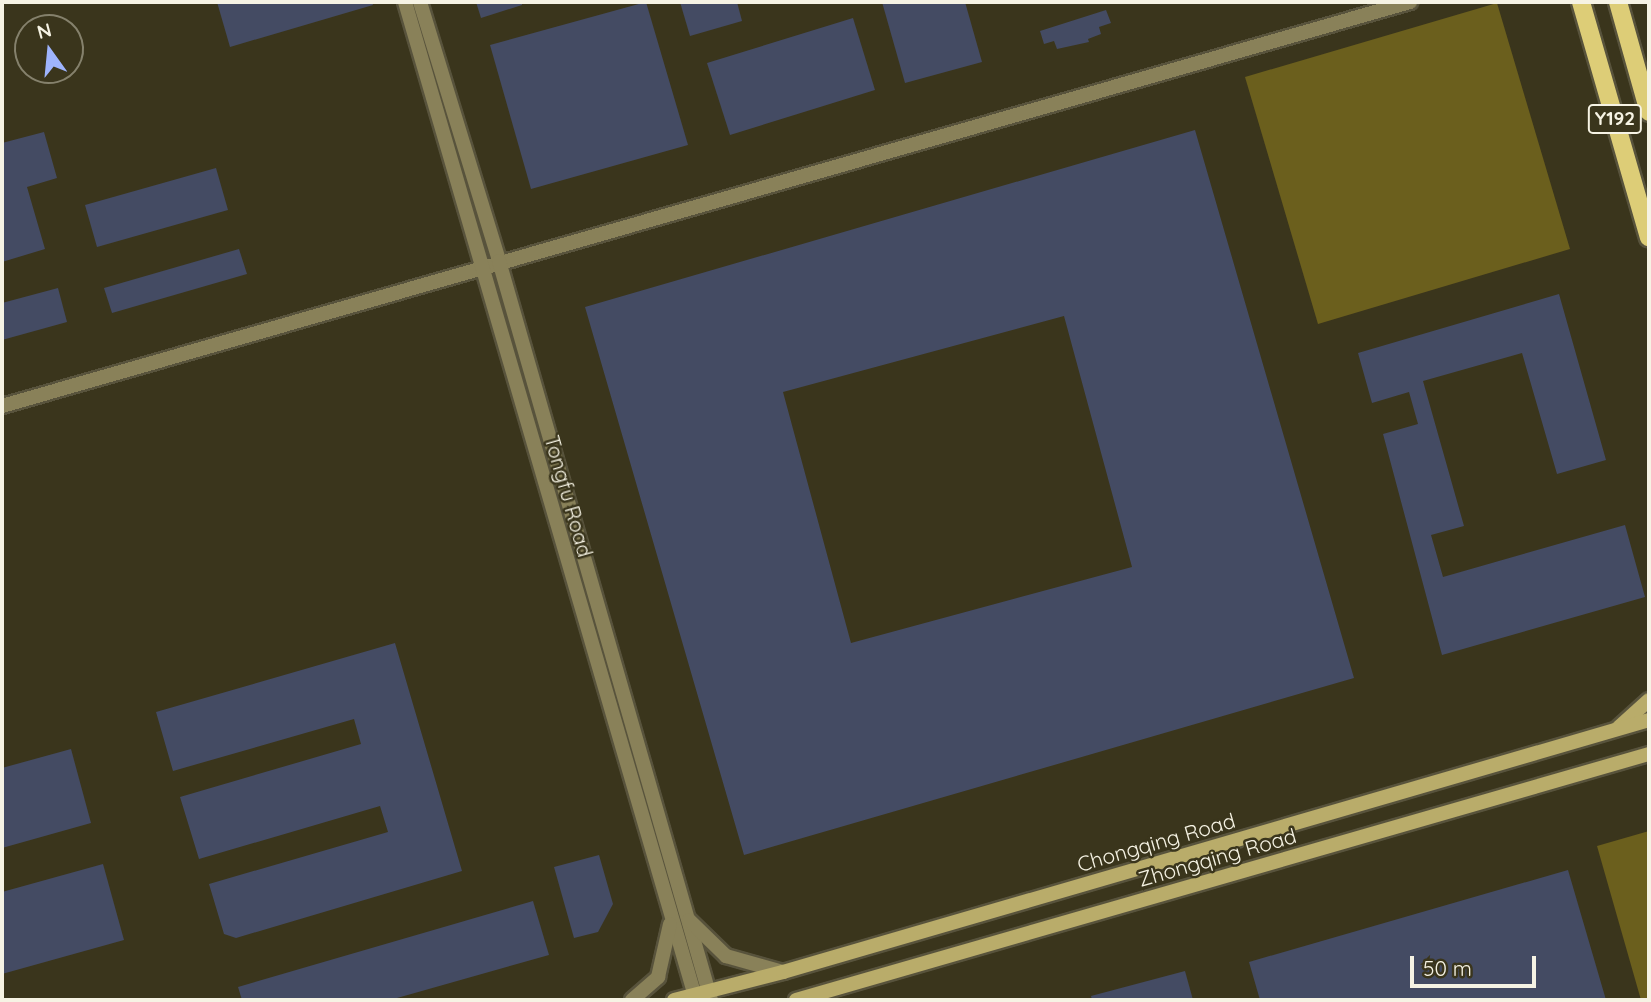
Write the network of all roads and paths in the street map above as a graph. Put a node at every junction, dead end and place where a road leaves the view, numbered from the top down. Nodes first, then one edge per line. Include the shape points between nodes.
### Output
1 (405, 2) edge
2 (420, 2) edge
3 (1410, 2) edge
4 (1581, 2) edge
5 (1618, 2) edge
6 (1643, 70) edge
7 (1649, 112) edge
8 (1649, 237) edge
9 (499, 261) junction
10 (481, 266) junction
11 (2, 406) edge
12 (1649, 700) edge
13 (1649, 720) edge
14 (1614, 730) junction
15 (1649, 754) edge
16 (688, 919) junction
17 (671, 922) junction
18 (783, 972) junction
19 (702, 996) edge
20 (632, 1000) edge
21 (674, 1000) edge
22 (796, 1000) edge

1 - 10 street, Tongfu Road
2 - 9 street, Tongfu Road
3 - 9 street
4 - 8 main road, Y192
5 - 6 main road, Y192
6 - 7 main road, Y192
9 - 10 street
9 - 16 street, Tongfu Road
10 - 11 street
10 - 17 street, Tongfu Road
12 - 14 main road
13 - 14 main road, Chongqing Road
14 - 18 main road, Chongqing Road
15 - 22 main road, Zhongqing Road
16 - 18 street via 726,956
16 - 19 street, Tongfu Road
17 - 19 street, Tongfu Road
17 - 20 street via 658,977
18 - 19 main road, Chongqing Road
19 - 21 main road, Chongqing Road

